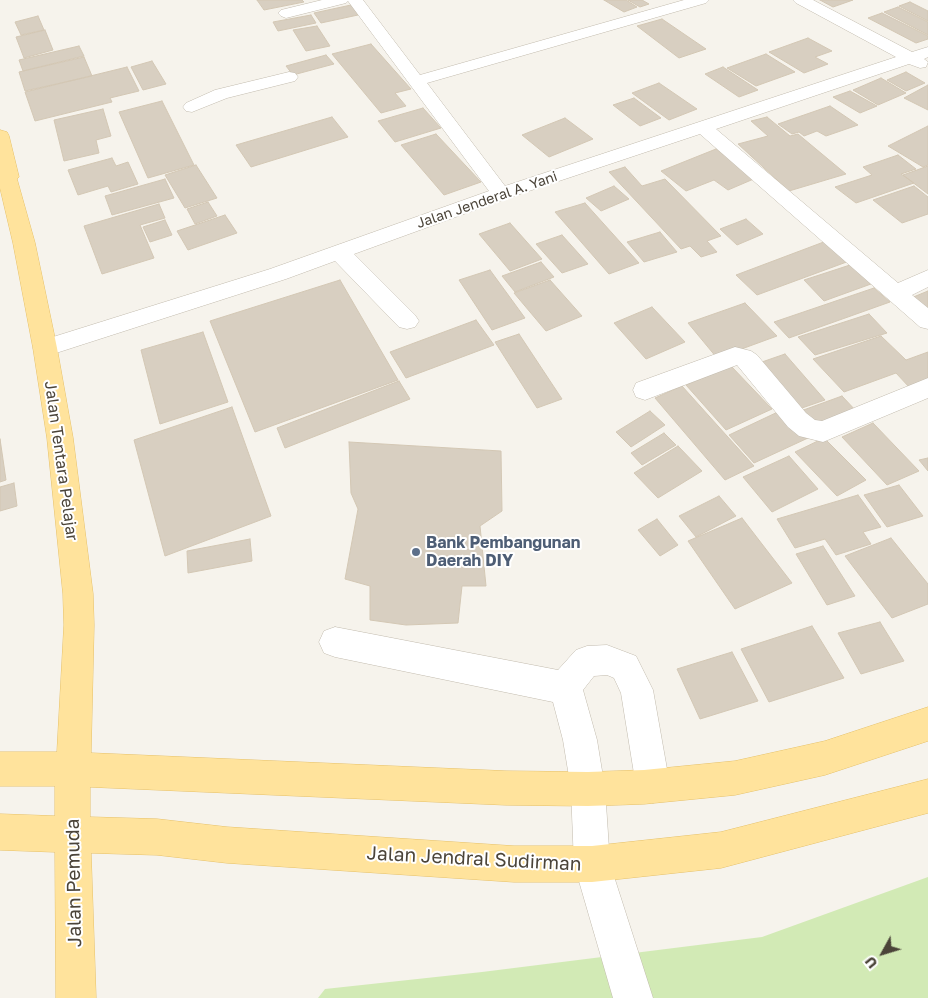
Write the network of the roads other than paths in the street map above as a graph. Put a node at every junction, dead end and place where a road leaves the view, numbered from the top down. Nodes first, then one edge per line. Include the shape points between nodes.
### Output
1 (341, 0) edge
2 (355, 0) edge
3 (701, 0) edge
4 (801, 0) edge
5 (286, 13) dead end
6 (922, 59) edge
7 (289, 77) dead end
8 (416, 81) junction
9 (192, 107) dead end
10 (703, 127) junction
11 (0, 136) edge
12 (0, 158) edge
13 (501, 194) junction
14 (14, 200) junction
15 (339, 252) junction
16 (928, 278) edge
17 (896, 293) junction
18 (407, 320) dead end
19 (928, 321) edge
20 (45, 348) junction
21 (928, 388) edge
22 (645, 390) dead end
23 (335, 642) dead end
24 (566, 688) junction
25 (928, 724) edge
26 (0, 769) edge
27 (74, 769) junction
28 (653, 786) junction
29 (588, 789) junction
30 (928, 796) edge
31 (0, 832) edge
32 (73, 835) junction
33 (592, 864) junction
34 (76, 998) edge
35 (633, 998) edge

1 - 5 street
2 - 8 street
3 - 8 street
4 - 6 street
6 - 10 street, Jalan Jenderal A. Yani
7 - 9 street via 221,94
8 - 13 street
10 - 13 street, Jalan Jenderal A. Yani
10 - 17 street
11 - 14 main road
12 - 14 main road, Jalan Tentara Pelajar
13 - 15 street, Jalan Jenderal A. Yani
14 - 20 main road, Jalan Tentara Pelajar
15 - 18 street
15 - 20 street, Jalan Jenderal A. Yani
16 - 17 street
17 - 19 street
20 - 27 main road, Jalan Tentara Pelajar via 60,438 78,594
21 - 22 street via 823,432 808,429 797,420 743,357 725,359
23 - 24 street
24 - 28 street via 587,661 607,660 625,667 637,690
24 - 29 street via 580,740
25 - 28 main road via 825,758 735,778
26 - 27 main road
27 - 29 main road via 437,786
27 - 32 main road, Jalan Pemuda
28 - 29 main road
29 - 33 street
30 - 33 main road, Jalan Jendral Sudirman via 721,850
31 - 32 main road, Jalan Jendral Sudirman
32 - 33 main road, Jalan Jendral Sudirman via 157,837 227,845 514,864
32 - 34 main road, Jalan Pemuda
33 - 35 street

